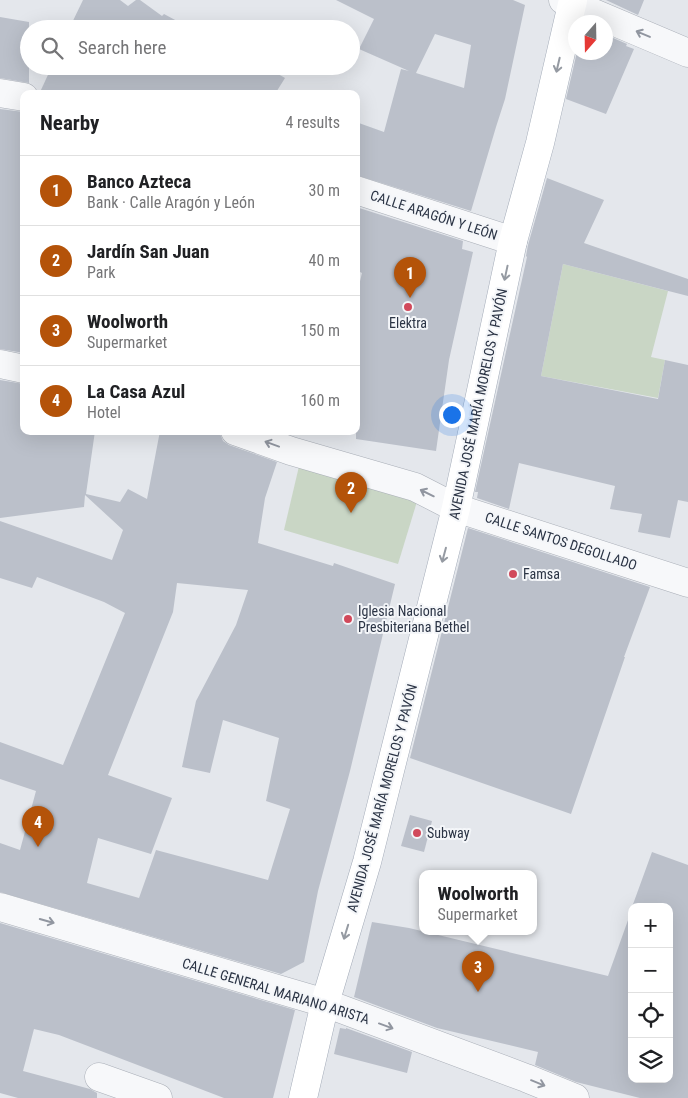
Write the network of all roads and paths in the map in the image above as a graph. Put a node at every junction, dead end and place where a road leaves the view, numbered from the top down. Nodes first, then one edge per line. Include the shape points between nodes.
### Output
1 (570, 1) edge
2 (688, 53) edge
3 (0, 93) edge
4 (20, 96) edge
5 (360, 191) edge
6 (512, 241) junction
7 (0, 364) edge
8 (20, 368) edge
9 (247, 435) edge
10 (456, 508) junction
11 (688, 583) edge
12 (0, 907) edge
13 (325, 1003) junction
14 (99, 1078) dead end
15 (158, 1098) edge
16 (303, 1098) edge
17 (575, 1098) edge

2 -> 1 street
1 -> 6 main road, AVENIDA JOSÉ MARÍA MORELOS Y PAVÓN via 540,143
3 - 4 street
5 - 6 street, CALLE ARAGÓN Y LEÓN
6 -> 10 main road, AVENIDA JOSÉ MARÍA MORELOS Y PAVÓN
7 - 8 street
10 -> 9 street, CALLE SANTOS DEGOLLADO via 415,487
10 - 11 street, CALLE SANTOS DEGOLLADO
10 -> 13 main road, AVENIDA JOSÉ MARÍA MORELOS Y PAVÓN via 367,862
12 -> 13 street, CALLE GENERAL MARIANO ARISTA
13 - 16 main road, AVENIDA JOSÉ MARÍA MORELOS Y PAVÓN
13 -> 17 street, CALLE GENERAL MARIANO ARISTA
14 - 15 street

